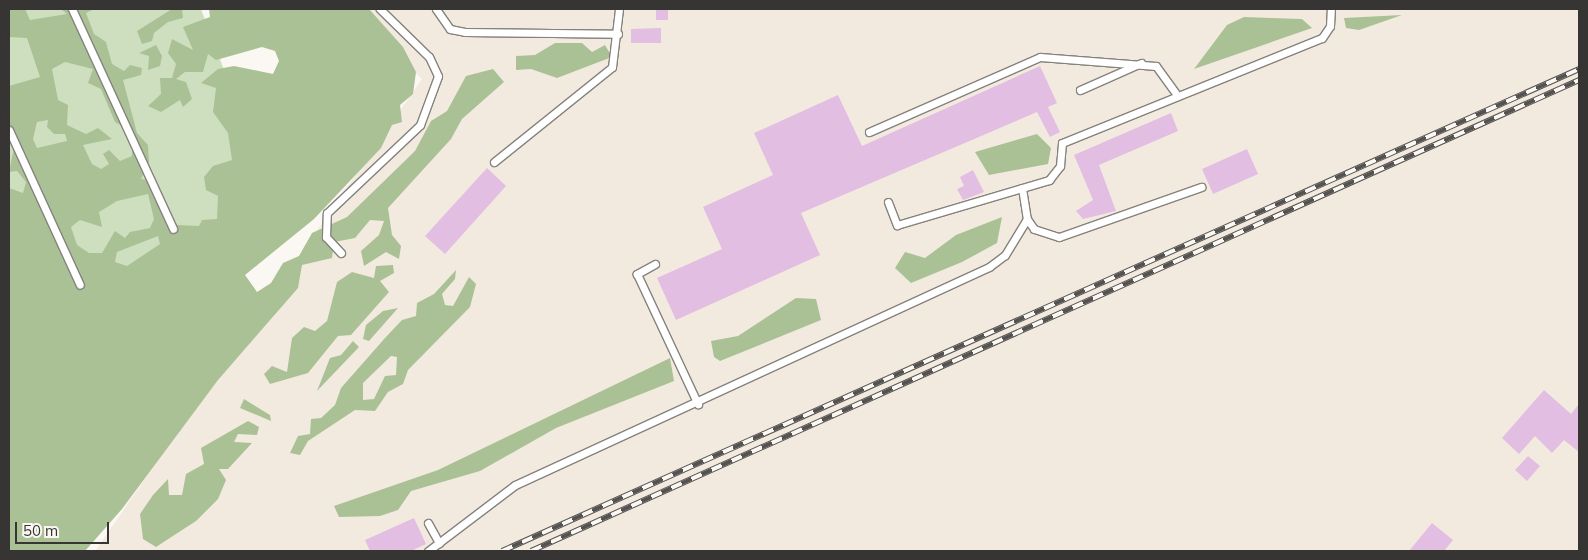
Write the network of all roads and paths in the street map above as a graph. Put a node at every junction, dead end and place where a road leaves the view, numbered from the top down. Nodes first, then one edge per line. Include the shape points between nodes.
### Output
1 (72, 9) edge
2 (380, 9) edge
3 (436, 9) edge
4 (619, 9) edge
5 (1331, 9) edge
6 (618, 34) junction
7 (1141, 63) junction
8 (1080, 90) dead end
9 (1178, 96) junction
10 (9, 130) edge
11 (869, 132) dead end
12 (494, 162) dead end
13 (1201, 187) dead end
14 (1022, 188) junction
15 (888, 202) dead end
16 (1027, 219) junction
17 (173, 229) dead end
18 (341, 253) dead end
19 (655, 264) dead end
20 (80, 285) dead end
21 (698, 404) junction
22 (428, 524) dead end
23 (439, 543) junction
24 (428, 551) edge

1 - 17 lane
2 - 18 lane via 429,57 438,76 420,125 327,213 326,237
3 - 6 lane via 450,30 464,32
4 - 6 lane
5 - 9 lane via 1330,26 1322,38
6 - 12 lane via 612,67
7 - 8 lane
7 - 9 lane via 1166,74
7 - 11 lane via 1040,57
9 - 14 lane via 1062,143 1060,166 1048,180
10 - 20 lane
13 - 16 lane via 1074,235 1045,235
14 - 15 lane via 898,225
14 - 16 lane
16 - 21 lane via 1005,255 982,271
19 - 21 lane via 637,274
21 - 23 lane via 515,485
22 - 23 lane
23 - 24 lane

